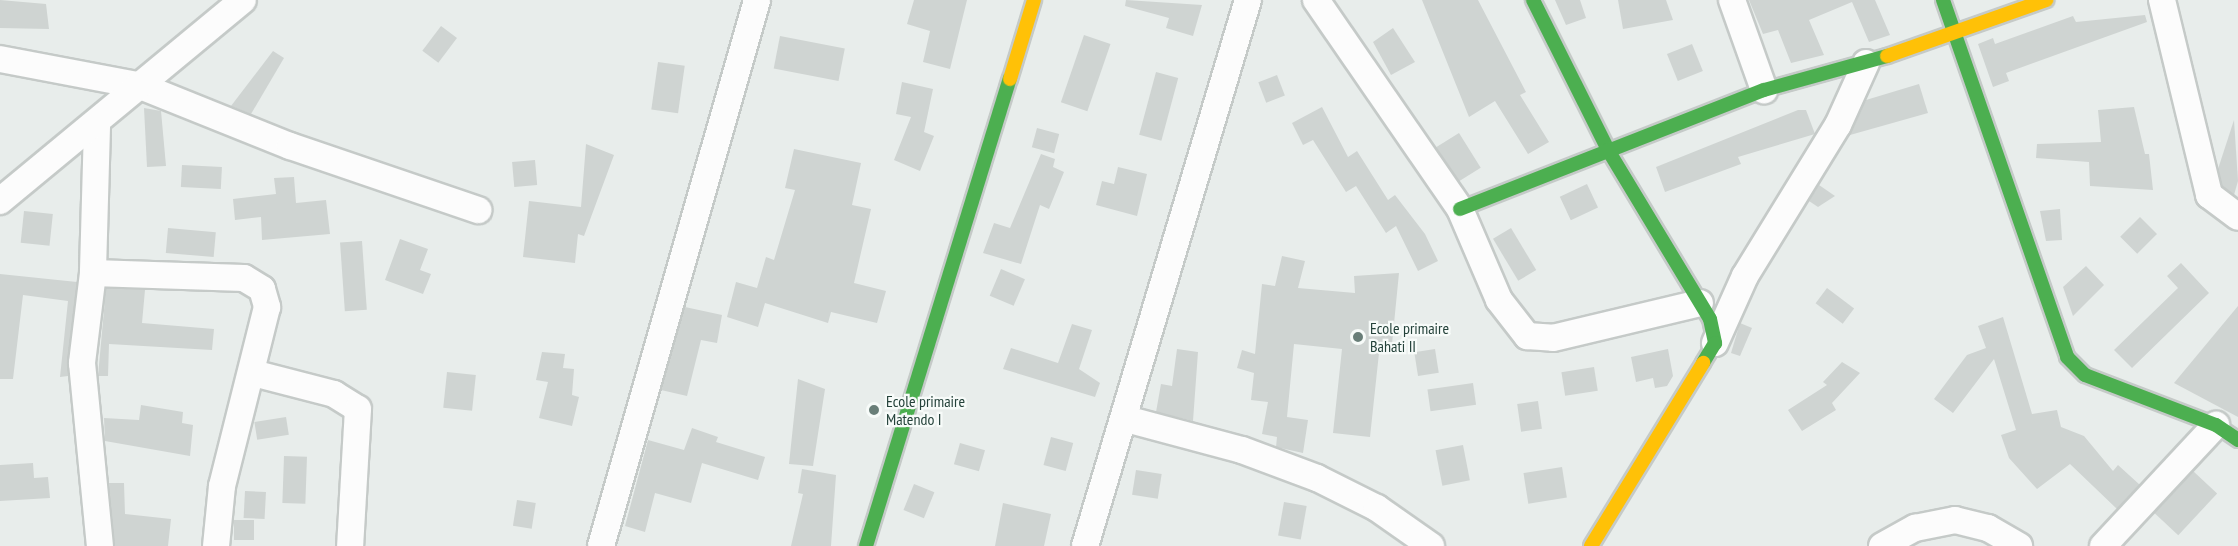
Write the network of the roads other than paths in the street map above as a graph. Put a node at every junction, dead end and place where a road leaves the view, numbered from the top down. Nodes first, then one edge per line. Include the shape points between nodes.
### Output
1 (243, 0) edge
2 (757, 0) edge
3 (1034, 0) edge
4 (1248, 0) edge
5 (1316, 0) edge
6 (1533, 0) edge
7 (1732, 0) edge
8 (1943, 0) edge
9 (2046, 0) edge
10 (2162, 0) edge
11 (1957, 33) junction
12 (0, 59) edge
13 (1866, 63) junction
14 (138, 85) junction
15 (1764, 90) junction
16 (97, 126) junction
17 (1608, 150) junction
18 (0, 201) edge
19 (1460, 209) junction
20 (478, 210) dead end
21 (2238, 217) edge
22 (93, 273) junction
23 (1700, 303) junction
24 (1715, 343) junction
25 (253, 373) junction
26 (1126, 419) junction
27 (2216, 425) junction
28 (2238, 440) edge
29 (1589, 544) edge
30 (100, 546) edge
31 (216, 546) edge
32 (350, 546) edge
33 (601, 546) edge
34 (866, 546) edge
35 (1085, 546) edge
36 (1431, 546) edge
37 (1882, 546) edge
38 (2019, 546) edge
39 (2103, 546) edge

1 - 14 street
2 - 33 street
3 - 34 street
4 - 26 street via 1204,133
5 - 19 street
6 - 17 street
7 - 15 street
8 - 11 street
9 - 11 street
10 - 21 street via 2209,195
11 - 13 street
11 - 27 street via 2067,357 2085,375
12 - 14 street
13 - 15 street
13 - 24 street via 1838,124 1745,276
14 - 16 street
14 - 20 street via 290,147
15 - 17 street
16 - 18 street
16 - 22 street
17 - 19 street
17 - 23 street
19 - 23 street via 1499,300 1527,336 1553,338
22 - 25 street via 244,278 262,289 267,307
22 - 30 street via 82,363
23 - 24 street
24 - 29 street
25 - 31 street via 222,486
25 - 32 street via 334,394 358,409
26 - 35 street
26 - 36 street via 1242,450 1317,478 1377,508
27 - 28 street
27 - 39 street
37 - 38 street via 1915,528 1955,520 1988,528

